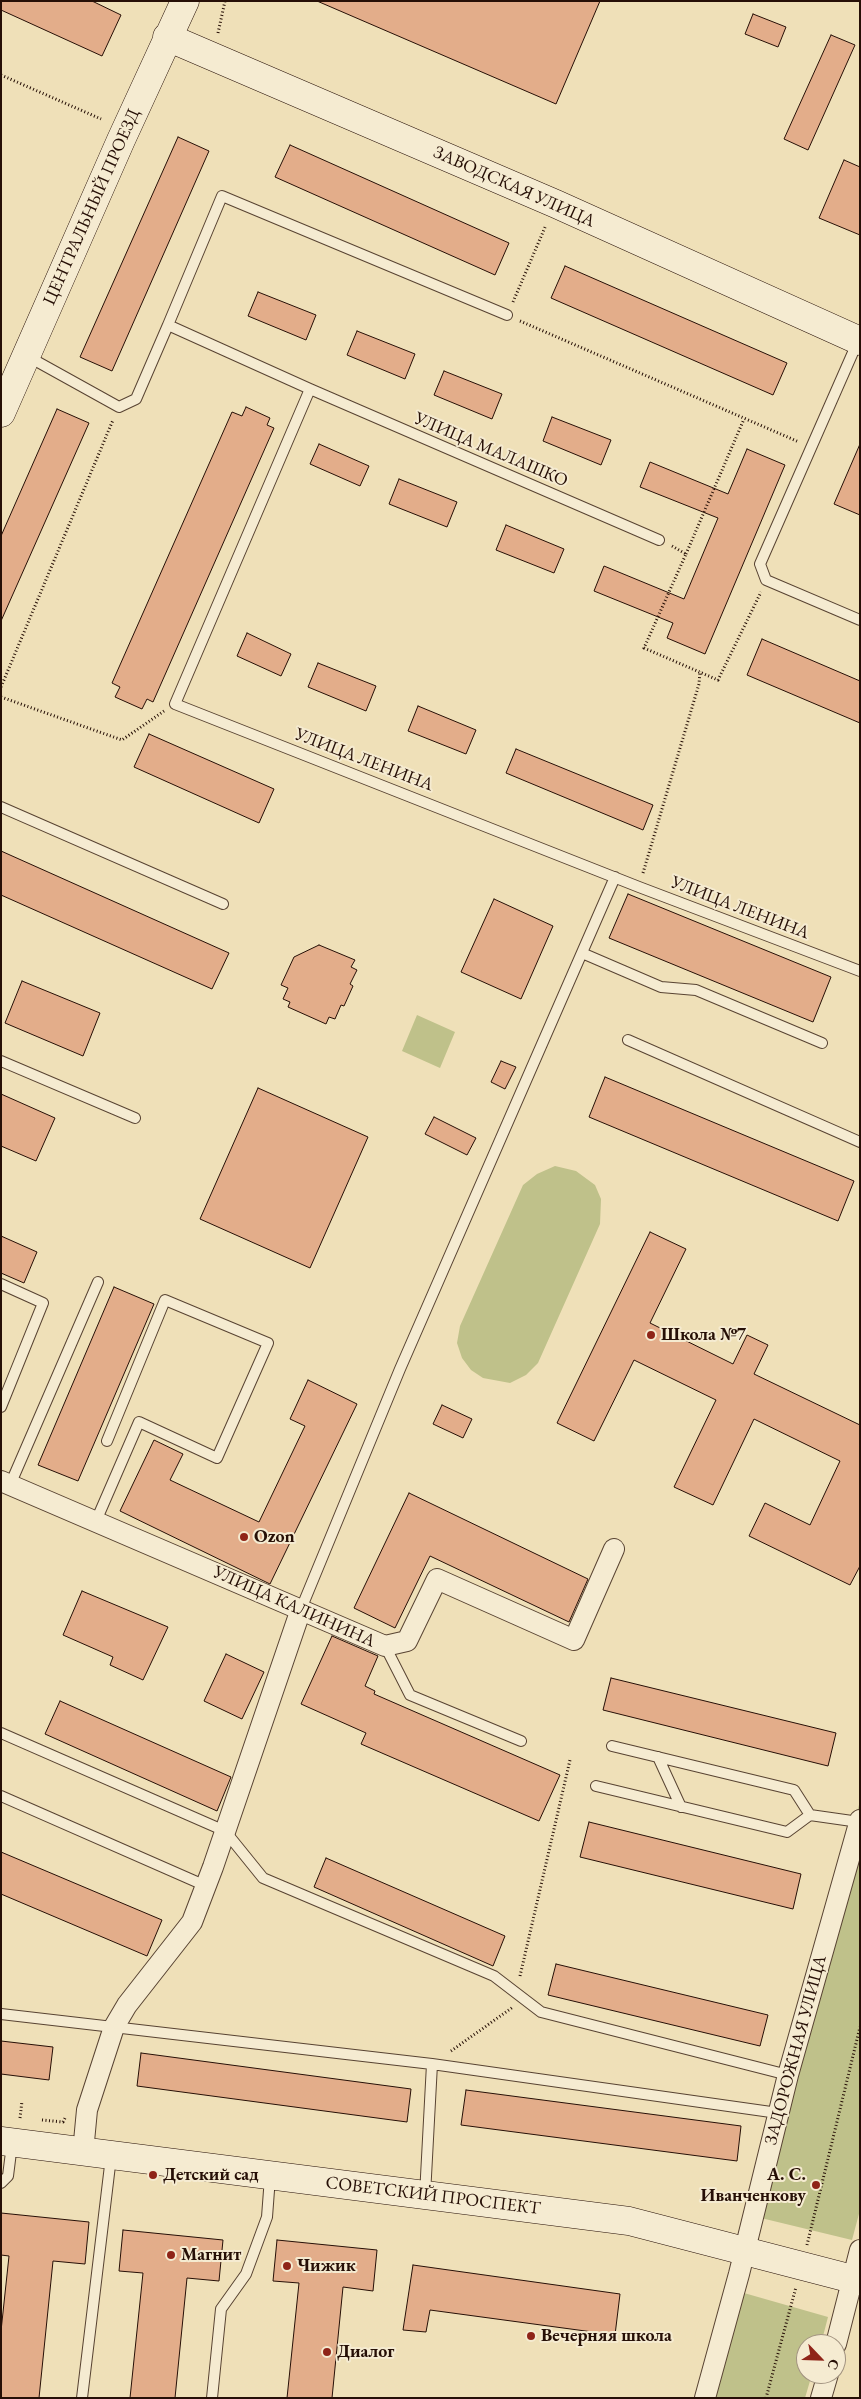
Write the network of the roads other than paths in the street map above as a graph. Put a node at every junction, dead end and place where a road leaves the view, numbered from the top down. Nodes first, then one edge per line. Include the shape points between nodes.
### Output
1 (184, 1) edge
2 (167, 37) junction
3 (507, 315) road end
4 (168, 325) junction
5 (859, 341) edge
6 (27, 356) junction
7 (310, 390) junction
8 (1, 413) edge
9 (659, 540) road end
10 (860, 620) edge
11 (1, 807) edge
12 (615, 877) junction
13 (223, 904) dead end
14 (582, 953) junction
15 (860, 971) edge
16 (628, 1040) dead end
17 (822, 1043) dead end
18 (1, 1061) edge
19 (135, 1118) dead end
20 (860, 1142) edge
21 (98, 1282) dead end
22 (1, 1284) edge
23 (1, 1408) edge
24 (107, 1442) dead end
25 (6, 1483) edge
26 (96, 1521) junction
27 (614, 1549) dead end
28 (301, 1608) junction
29 (385, 1646) junction
30 (1, 1732) edge
31 (521, 1741) dead end
32 (612, 1746) dead end
33 (658, 1757) junction
34 (596, 1786) dead end
35 (1, 1796) edge
36 (681, 1807) junction
37 (810, 1815) junction
38 (859, 1821) edge
39 (225, 1831) junction
40 (206, 1886) junction
41 (1, 2014) edge
42 (114, 2026) junction
43 (432, 2064) junction
44 (788, 2074) junction
45 (778, 2113) junction
46 (11, 2129) edge
47 (82, 2152) junction
48 (111, 2156) junction
49 (270, 2176) junction
50 (1, 2183) edge
51 (425, 2196) junction
52 (860, 2250) edge
53 (744, 2251) junction
54 (856, 2280) edge
55 (839, 2334) edge
56 (825, 2384) edge
57 (82, 2398) edge
58 (212, 2398) edge
59 (705, 2398) edge
60 (821, 2398) edge

1 - 2 street, ЦЕНТРАЛЬНЫЙ ПРОЕЗД
2 - 5 street, ЗАВОДСКАЯ УЛИЦА via 556,204
2 - 6 street, ЦЕНТРАЛЬНЫЙ ПРОЕЗД
3 - 4 lane via 222,196
4 - 6 lane via 136,399 119,407
4 - 7 lane, УЛИЦА МАЛАШКО
5 - 10 lane via 760,564 766,580
6 - 8 street, ЦЕНТРАЛЬНЫЙ ПРОЕЗД
7 - 9 lane, УЛИЦА МАЛАШКО
7 - 12 lane, УЛИЦА ЛЕНИНА via 175,704
11 - 13 lane
12 - 14 lane
12 - 15 lane, УЛИЦА ЛЕНИНА
14 - 17 lane via 661,987 696,990
14 - 28 lane via 404,1360
16 - 20 lane
18 - 19 lane
21 - 25 lane
22 - 23 lane via 42,1302
24 - 26 lane via 165,1300 268,1343 217,1458 139,1422
25 - 26 street, УЛИЦА КАЛИНИНА
26 - 28 street, УЛИЦА КАЛИНИНА
27 - 29 street, УЛИЦА КАЛИНИНА via 574,1640 436,1579 407,1641
28 - 29 street, УЛИЦА КАЛИНИНА
28 - 39 street
29 - 31 lane via 410,1695
30 - 39 lane
32 - 33 lane
33 - 36 lane
33 - 37 lane via 794,1790
34 - 36 lane
35 - 40 lane
36 - 37 lane via 787,1832
37 - 38 lane
38 - 44 street, ЗАДОРОЖНАЯ УЛИЦА
39 - 40 street
39 - 44 lane via 263,1878 494,1976 541,2012
40 - 42 street via 192,1922
41 - 42 lane
42 - 43 lane
42 - 47 street via 87,2110
43 - 45 lane
43 - 51 lane
44 - 45 street, ЗАДОРОЖНАЯ УЛИЦА
45 - 53 street, ЗАДОРОЖНАЯ УЛИЦА
46 - 47 street, СОВЕТСКИЙ ПРОСПЕКТ
46 - 50 lane via 8,2176
47 - 48 street, СОВЕТСКИЙ ПРОСПЕКТ
48 - 49 street, СОВЕТСКИЙ ПРОСПЕКТ
48 - 57 lane
49 - 51 street, СОВЕТСКИЙ ПРОСПЕКТ
49 - 58 lane via 267,2217 246,2274 221,2309
51 - 53 street, СОВЕТСКИЙ ПРОСПЕКТ via 629,2221
52 - 54 street
53 - 54 street, СОВЕТСКИЙ ПРОСПЕКТ via 804,2256
53 - 59 street, ЗАДОРОЖНАЯ УЛИЦА
54 - 55 street
56 - 60 street

